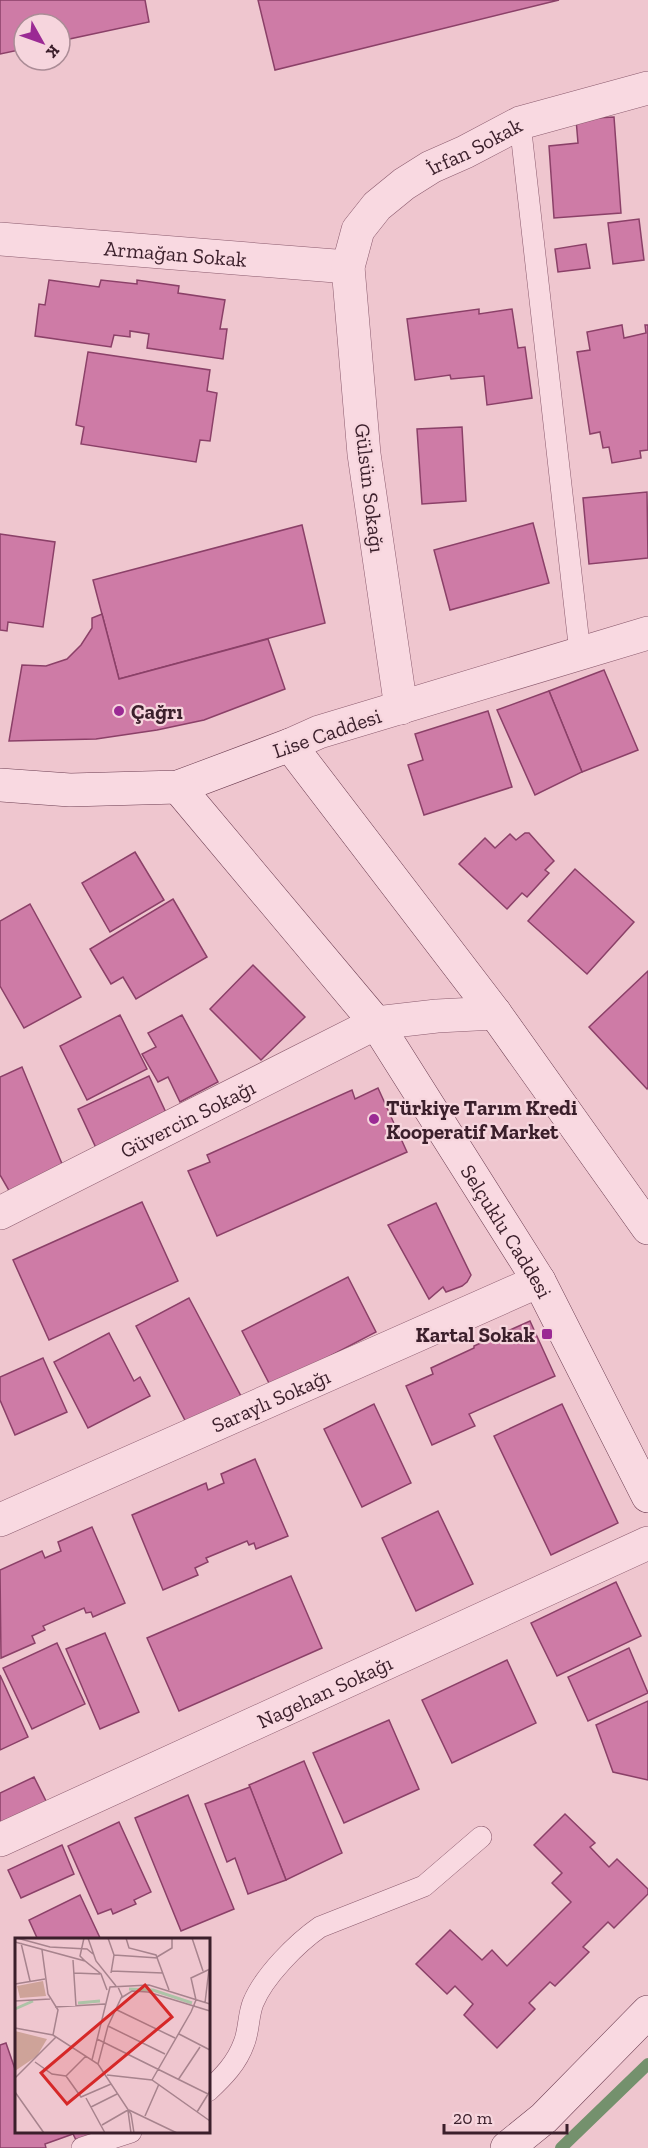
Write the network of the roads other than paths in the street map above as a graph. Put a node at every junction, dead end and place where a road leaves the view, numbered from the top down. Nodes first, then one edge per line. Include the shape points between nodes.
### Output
1 (648, 88) edge
2 (520, 123) junction
3 (0, 239) edge
4 (348, 267) junction
5 (648, 633) edge
6 (580, 653) junction
7 (401, 708) junction
8 (290, 745) junction
9 (0, 785) edge
10 (178, 787) junction
11 (495, 1013) junction
12 (376, 1023) junction
13 (0, 1213) edge
14 (648, 1228) edge
15 (539, 1281) junction
16 (648, 1496) edge
17 (0, 1520) edge
18 (648, 1543) edge
19 (482, 1837) dead end
20 (0, 1840) edge
21 (648, 2012) edge
22 (210, 2089) edge
23 (127, 2133) edge
24 (82, 2148) edge
25 (507, 2148) edge

1 - 2 street, İrfan Sokak
2 - 4 street, İrfan Sokak via 431,167 377,206 358,230
2 - 6 lane
3 - 4 street, Armağan Sokak
4 - 7 street, Gülsün Sokağı via 364,454
5 - 6 street, Lise Caddesi
6 - 7 street, Lise Caddesi
7 - 8 street, Lise Caddesi via 319,732
8 - 10 street, Lise Caddesi
8 - 11 street
9 - 10 street, Lise Caddesi via 70,790
10 - 12 street, Selçuklu Caddesi
11 - 12 street
11 - 14 street
12 - 13 street, Güvercin Sokağı
12 - 15 street, Selçuklu Caddesi
15 - 16 street, Selçuklu Caddesi
15 - 17 street, Saraylı Sokağı
18 - 20 street, Nagehan Sokağı
19 - 22 lane via 424,1886 308,1935 268,1978 253,2003 240,2052 230,2070
21 - 25 street via 544,2118
23 - 24 lane

